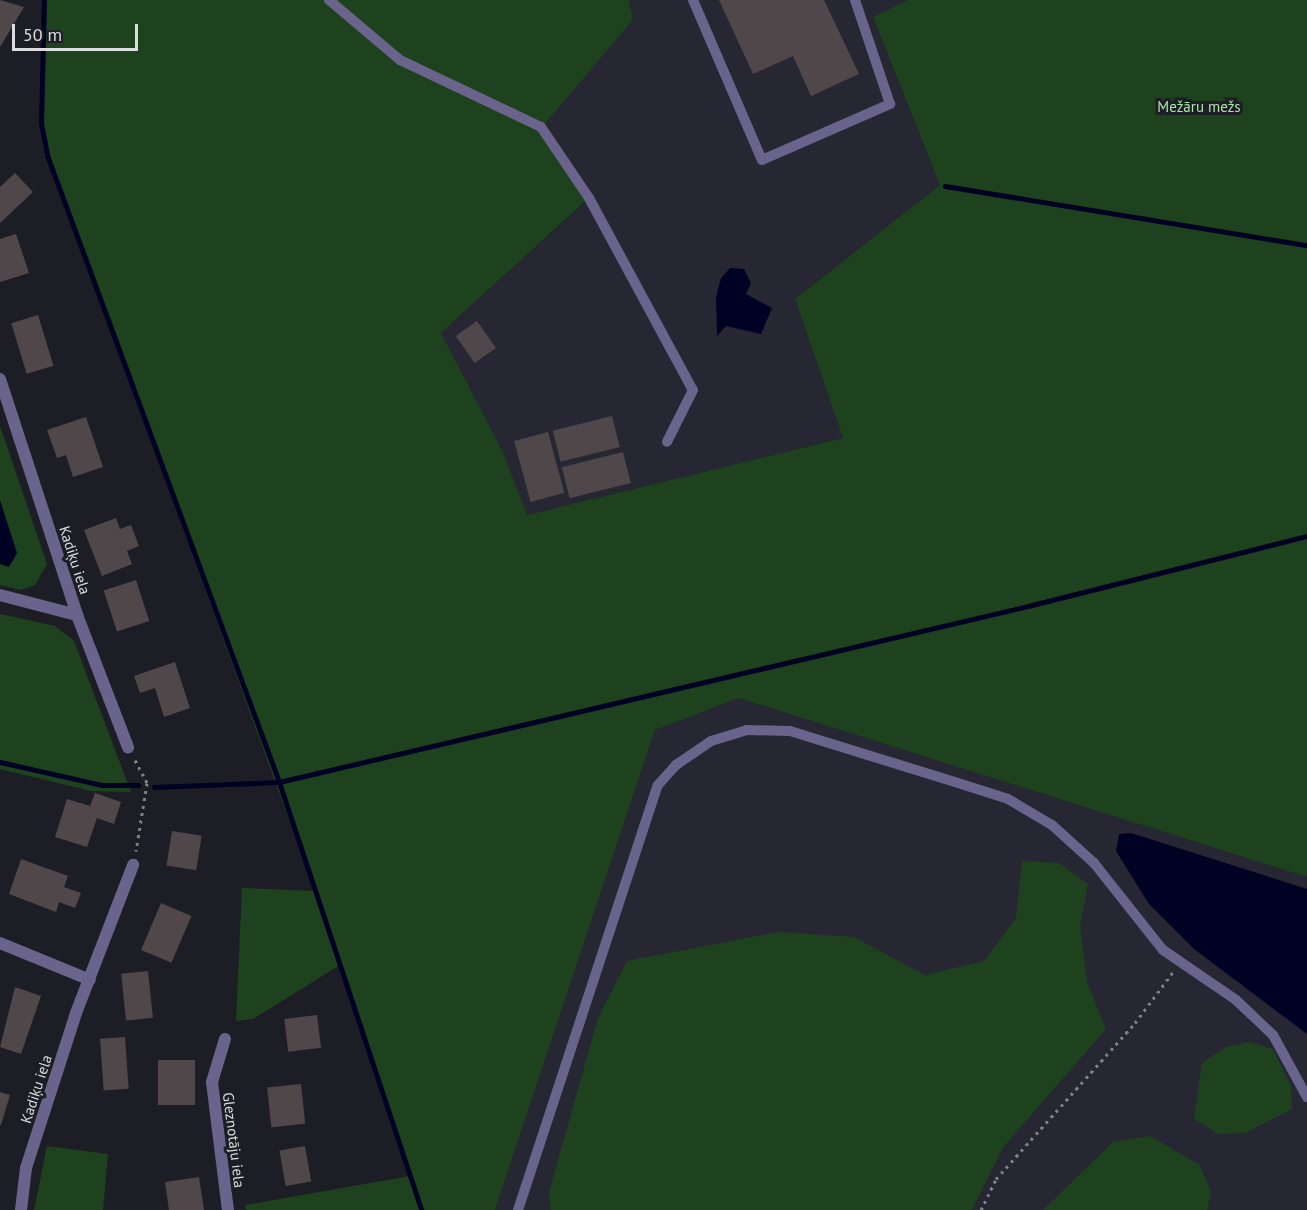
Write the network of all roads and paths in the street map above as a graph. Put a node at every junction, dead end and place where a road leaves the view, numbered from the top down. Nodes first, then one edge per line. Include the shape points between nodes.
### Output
1 (329, 0) edge
2 (693, 0) edge
3 (855, 0) edge
4 (0, 379) edge
5 (667, 442) dead end
6 (0, 595) edge
7 (77, 615) junction
8 (128, 747) joint
9 (133, 865) joint
10 (0, 943) edge
11 (1179, 963) junction
12 (90, 980) junction
13 (225, 1039) dead end
14 (1307, 1097) edge
15 (21, 1210) edge
16 (228, 1210) edge
17 (518, 1210) edge
18 (981, 1210) edge

1 - 5 lane via 400,60 541,127 589,198 693,390
2 - 3 lane via 762,160 890,104
4 - 7 street, Kadiķu iela
6 - 7 street
7 - 8 street, Kadiķu iela
8 - 9 path via 147,783
9 - 12 street, Kadiķu iela
10 - 12 street
11 - 14 lane via 1236,1000 1273,1035
11 - 17 lane via 1094,863 1052,825 1008,800 790,731 746,730 711,741 676,765 658,785 644,819
11 - 18 path via 1135,1023 996,1179
12 - 15 street, Kadiķu iela via 26,1168
13 - 16 street, Gleznotāju iela via 212,1082

